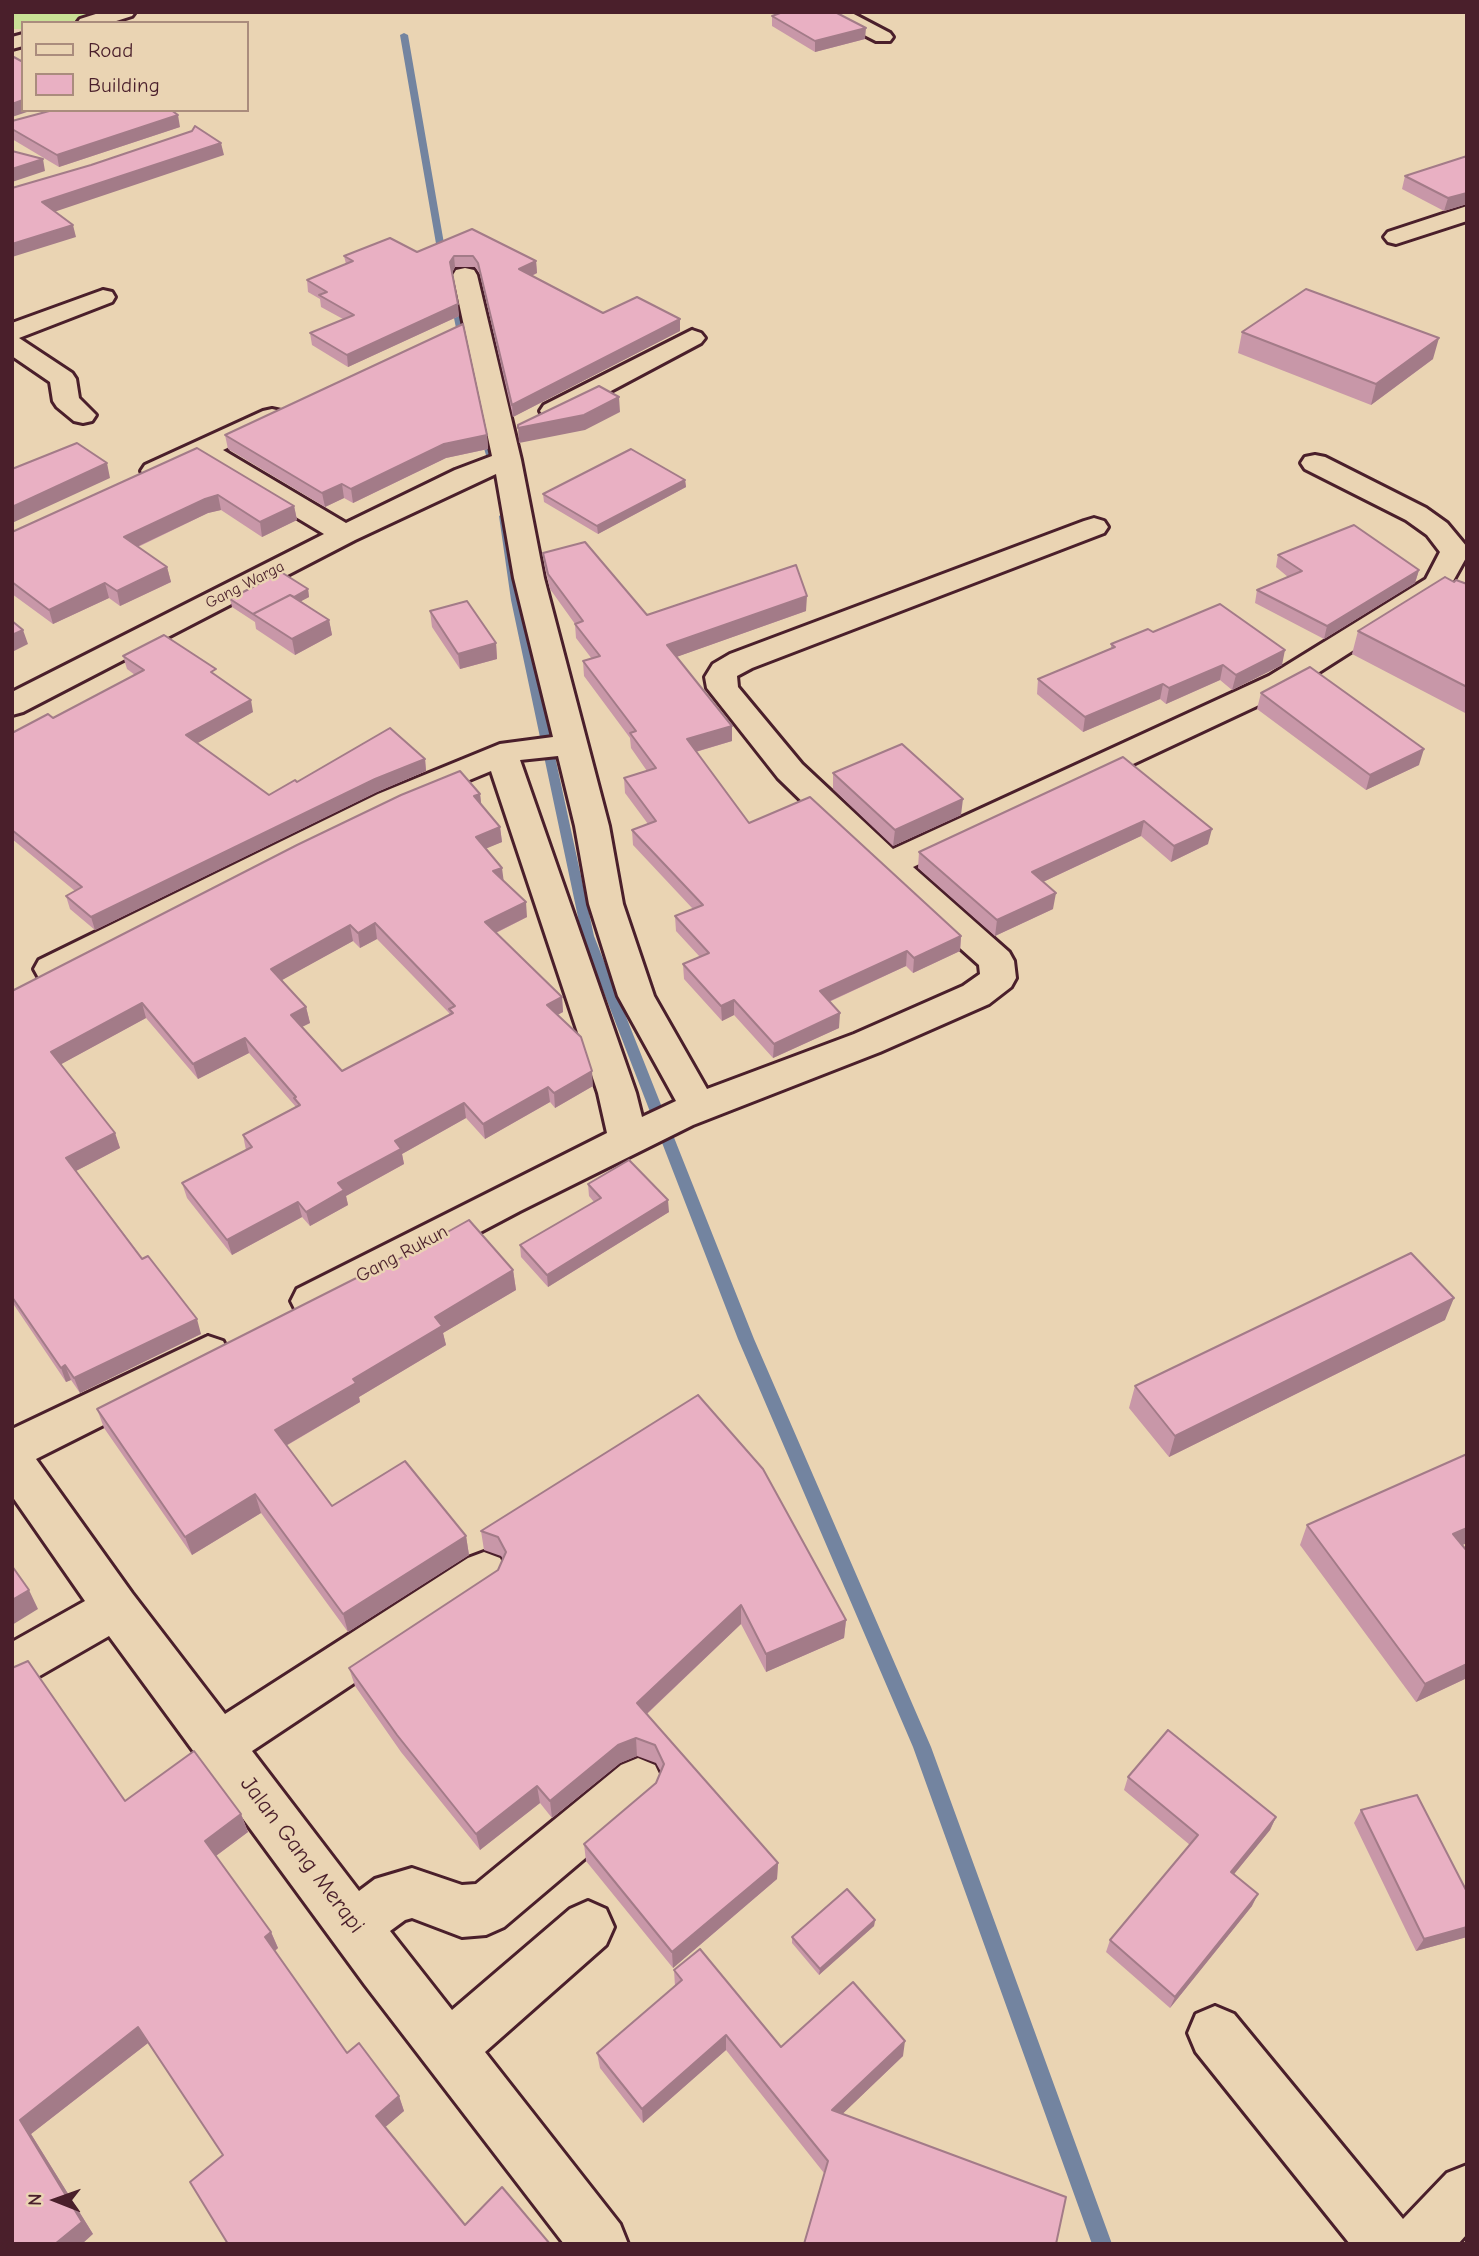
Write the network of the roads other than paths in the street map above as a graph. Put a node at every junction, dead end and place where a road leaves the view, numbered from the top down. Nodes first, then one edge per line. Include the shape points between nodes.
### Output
1 (125, 12) edge
2 (834, 12) edge
3 (94, 21) edge
4 (883, 37) dead end
5 (1467, 212) edge
6 (1396, 237) dead end
7 (465, 275) edge
8 (103, 297) dead end
9 (12, 332) edge
10 (692, 338) dead end
11 (12, 344) edge
12 (289, 408) edge
13 (83, 415) dead end
14 (204, 450) junction
15 (496, 457) junction
16 (1315, 463) dead end
17 (128, 483) edge
18 (1094, 527) dead end
19 (345, 534) junction
20 (1438, 584) junction
21 (1467, 598) edge
22 (12, 705) edge
23 (539, 748) junction
24 (888, 865) junction
25 (52, 969) edge
26 (688, 1111) junction
27 (635, 1136) junction
28 (282, 1317) edge
29 (245, 1335) edge
30 (12, 1450) edge
31 (12, 1461) edge
32 (484, 1572) dead end
33 (116, 1608) junction
34 (12, 1668) edge
35 (219, 1745) junction
36 (638, 1782) dead end
37 (356, 1926) junction
38 (587, 1927) dead end
39 (1215, 2033) dead end
40 (448, 2048) junction
41 (1467, 2193) edge
42 (600, 2244) edge
43 (1387, 2244) edge
44 (1418, 2244) edge

1 - 3 street
2 - 4 street
5 - 6 street
7 - 15 street via 466,323
8 - 9 street
10 - 15 street, Gang Warga via 621,377
11 - 13 street via 63,379 66,401
12 - 14 street
14 - 17 street
14 - 19 street
15 - 19 street, Gang Warga
15 - 23 street via 529,578
16 - 20 street via 1437,528 1455,551
18 - 24 street via 724,671 723,688 790,771
19 - 22 street, Gang Warga
20 - 21 street
20 - 24 street via 1280,683
23 - 25 street via 390,801
23 - 26 street via 592,826 606,904 636,996
23 - 27 street via 617,1093
24 - 26 street, Gang Rukun via 996,961 998,978 976,995 867,1043
26 - 27 street, Gang Rukun
27 - 28 street, Gang Rukun
29 - 30 street
31 - 33 street, Jalan Gang Merapi
32 - 35 street
33 - 34 street
33 - 35 street, Jalan Gang Merapi
35 - 37 street, Jalan Gang Merapi
36 - 37 street via 486,1909 463,1911 412,1893 393,1896
37 - 40 street, Jalan Gang Merapi
38 - 40 street
39 - 43 street
40 - 42 street, Jalan Gang Merapi
41 - 44 street

